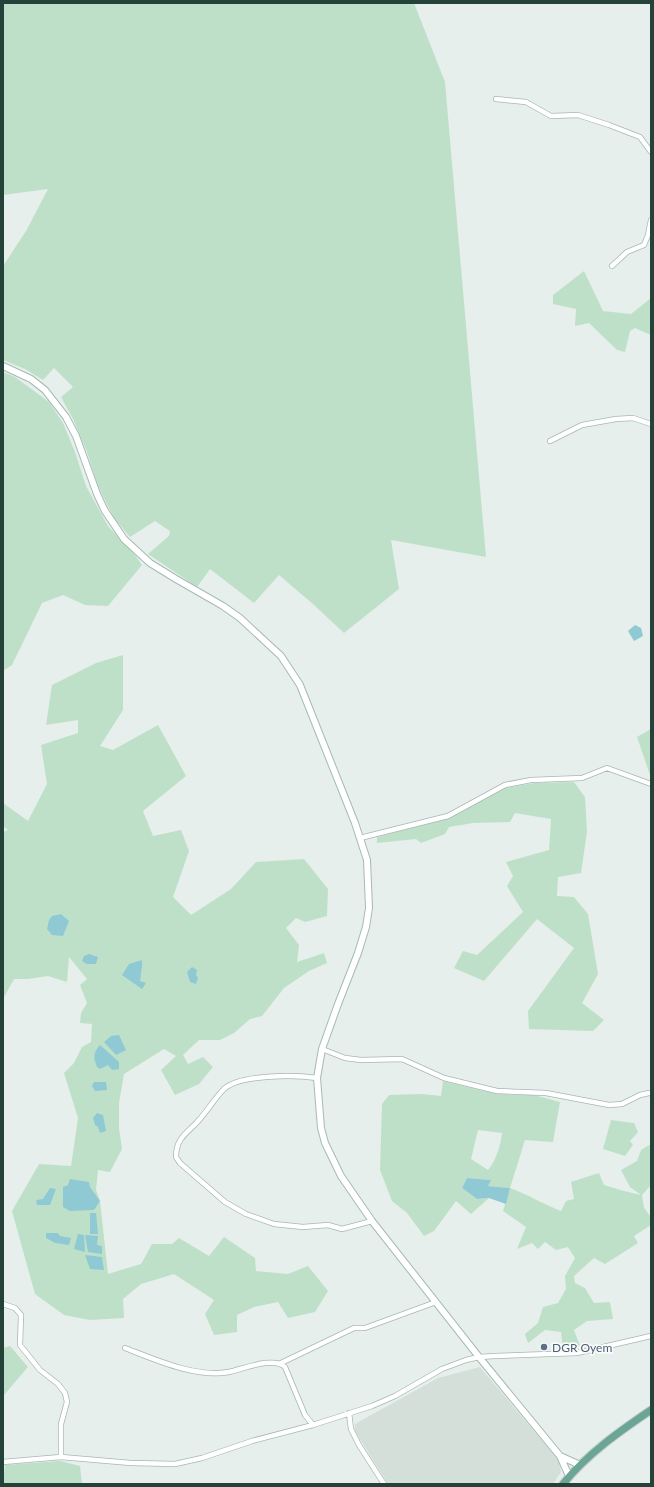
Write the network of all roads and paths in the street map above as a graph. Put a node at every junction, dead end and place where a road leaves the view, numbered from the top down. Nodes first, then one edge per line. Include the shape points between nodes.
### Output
1 (496, 99) dead end
2 (651, 152) edge
3 (651, 220) edge
4 (612, 266) dead end
5 (3, 366) edge
6 (651, 424) edge
7 (550, 441) dead end
8 (651, 784) edge
9 (360, 838) junction
10 (322, 1050) junction
11 (316, 1078) junction
12 (649, 1093) dead end
13 (372, 1221) junction
14 (436, 1302) junction
15 (3, 1304) edge
16 (651, 1336) edge
17 (125, 1348) dead end
18 (479, 1357) junction
19 (281, 1363) junction
20 (651, 1410) edge
21 (350, 1413) junction
22 (313, 1425) junction
23 (560, 1456) junction
24 (61, 1457) junction
25 (3, 1462) edge
26 (580, 1465) junction
27 (569, 1476) junction
28 (384, 1484) edge
29 (563, 1484) edge

1 - 2 street via 526,102 551,116 578,115 609,125 640,137
3 - 4 street via 644,245 627,252
5 - 9 street via 30,379 44,390 61,411 76,436 105,511 124,539 150,563 240,618 281,656 300,685
6 - 7 street via 633,418 616,418 582,425
8 - 9 street via 607,768 582,778 532,780 505,785 448,816
9 - 10 street via 367,860 369,908 366,927
10 - 11 street
10 - 12 street via 345,1058 361,1060 402,1059 444,1078 497,1091 546,1093 609,1105 622,1104 640,1094
11 - 13 street via 325,1143 341,1176
11 - 13 street via 269,1076 231,1084 178,1143 176,1157 226,1202 246,1214 274,1224 303,1227 328,1225 342,1229
13 - 14 street
14 - 18 street
14 - 19 street via 365,1328 354,1328
15 - 24 street via 15,1308 20,1315 20,1345 25,1354 65,1393 67,1402 61,1424
16 - 18 street via 577,1353
17 - 19 street via 196,1372 228,1372 263,1363
18 - 21 street via 442,1368 395,1396
18 - 23 street
19 - 22 street via 305,1415
20 - 26 main road via 624,1428
21 - 22 street
21 - 28 street via 351,1429
22 - 24 street via 176,1464 131,1464
23 - 26 street
23 - 27 street
24 - 25 street
26 - 27 main road
27 - 29 main road

